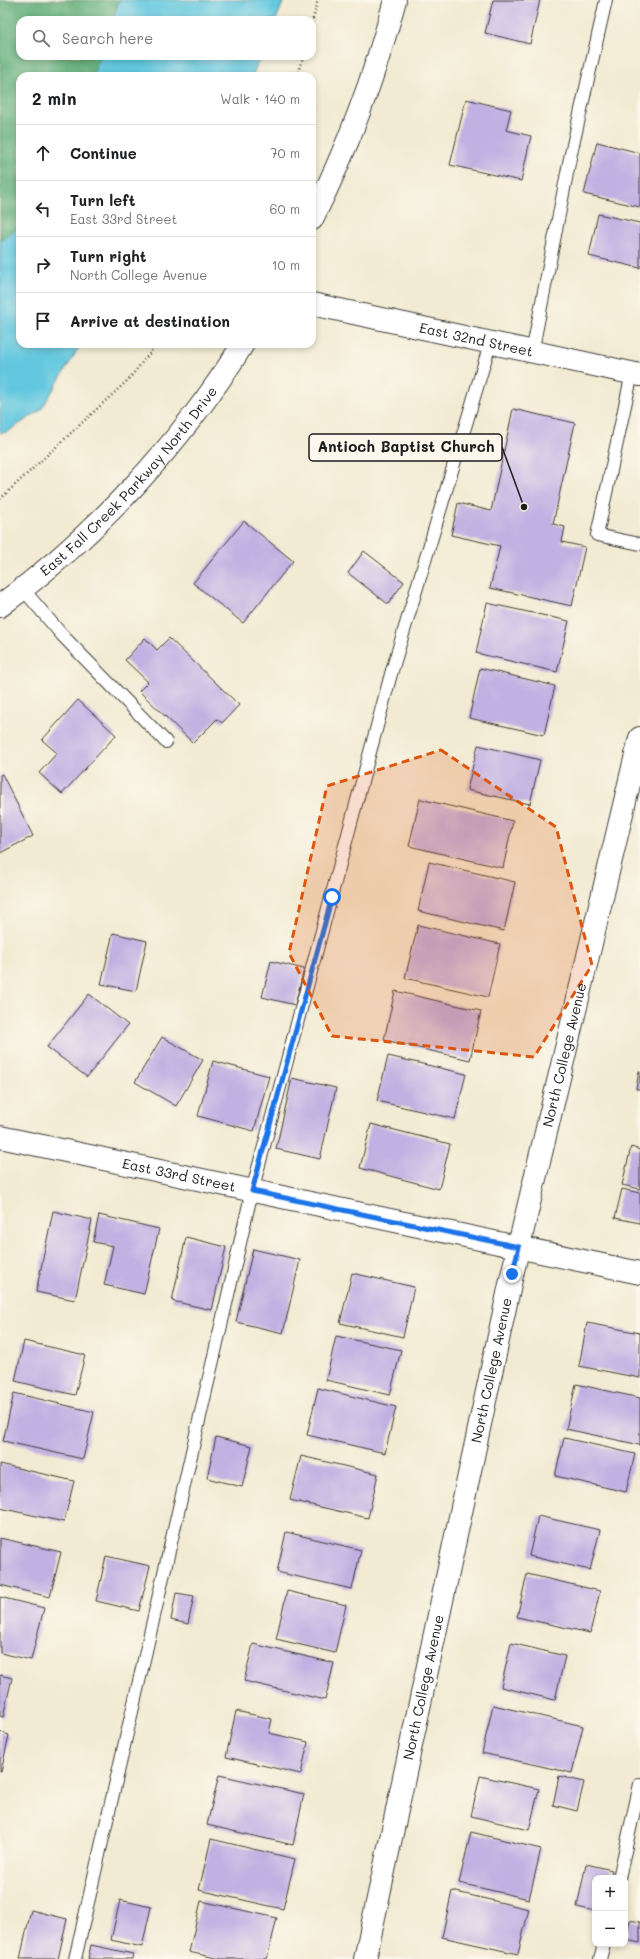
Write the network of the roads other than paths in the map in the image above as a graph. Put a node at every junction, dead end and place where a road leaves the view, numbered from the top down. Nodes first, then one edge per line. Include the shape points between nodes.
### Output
1 (395, 0) edge
2 (606, 0) edge
3 (316, 210) edge
4 (316, 305) edge
5 (490, 344) junction
6 (240, 348) edge
7 (532, 353) junction
8 (636, 374) edge
9 (640, 544) edge
10 (22, 588) junction
11 (0, 606) edge
12 (640, 738) edge
13 (166, 742) dead end
14 (0, 1137) edge
15 (252, 1191) junction
16 (519, 1247) junction
17 (640, 1272) edge
18 (640, 1784) edge
19 (620, 1875) edge
20 (603, 1947) edge
21 (75, 1959) edge
22 (365, 1959) edge
23 (600, 1959) edge

1 - 3 main road via 379,55 355,121
2 - 7 lane via 570,158
4 - 5 main road, East 32nd Street
5 - 7 main road, East 32nd Street
5 - 15 lane via 392,674
6 - 10 main road, East Fall Creek Parkway North Drive via 193,416 132,488 94,526
7 - 8 main road, East 32nd Street
8 - 9 lane via 598,535
10 - 11 main road, East Fall Creek Parkway North Drive
10 - 13 lane via 62,635
12 - 16 main road, North College Avenue
14 - 15 main road, East 33rd Street
15 - 16 main road, East 33rd Street
15 - 21 lane
16 - 17 main road, East 33rd Street
16 - 22 main road, North College Avenue
18 - 19 lane
20 - 23 lane

